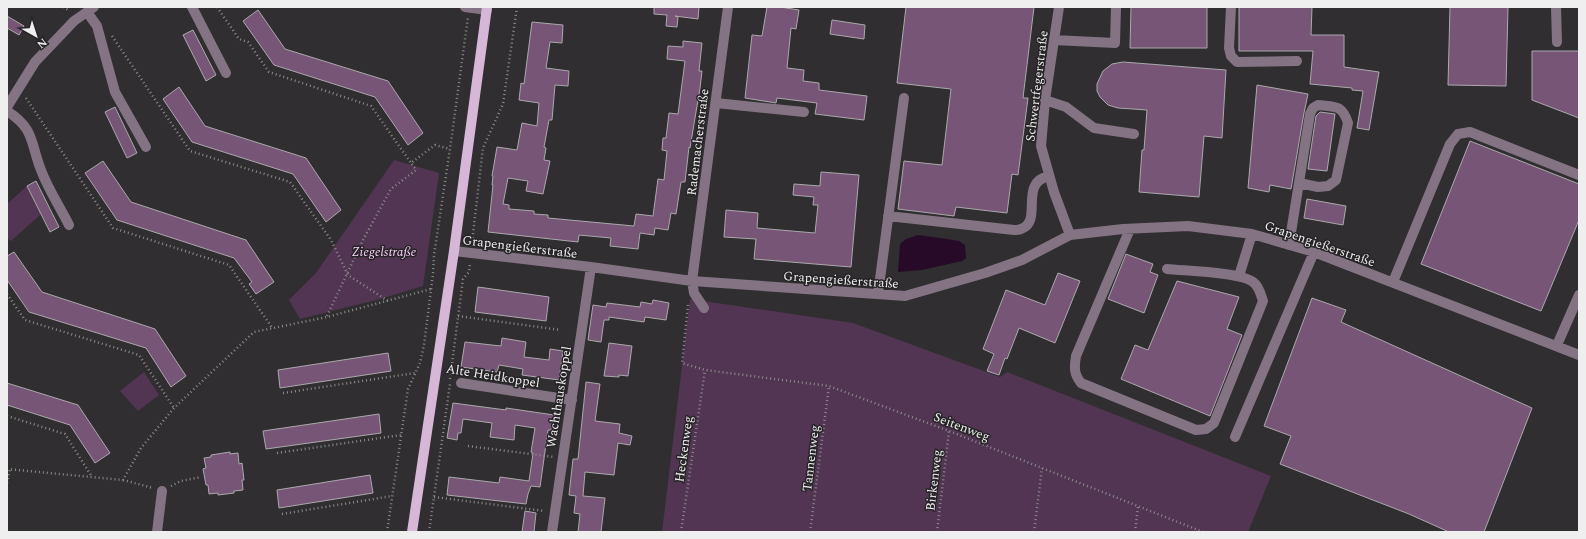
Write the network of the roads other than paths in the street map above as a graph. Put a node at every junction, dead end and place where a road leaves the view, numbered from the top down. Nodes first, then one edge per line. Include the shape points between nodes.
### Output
1 (192, 7) edge
2 (466, 7) edge
3 (728, 7) edge
4 (1059, 7) edge
5 (1116, 7) edge
6 (1231, 7) edge
7 (1556, 7) edge
8 (469, 8) edge
9 (487, 8) edge
10 (90, 9) edge
11 (1054, 40) junction
12 (1557, 42) dead end
13 (1296, 61) dead end
14 (226, 73) dead end
15 (904, 98) dead end
16 (1045, 100) junction
17 (716, 103) junction
18 (7, 107) edge
19 (7, 111) edge
20 (804, 112) dead end
21 (1134, 134) dead end
22 (146, 147) dead end
23 (1579, 175) edge
24 (1049, 176) junction
25 (1299, 183) junction
26 (888, 216) junction
27 (69, 225) dead end
28 (1130, 229) junction
29 (1252, 234) junction
30 (1070, 235) junction
31 (1289, 245) junction
32 (454, 251) junction
33 (1314, 252) junction
34 (591, 267) junction
35 (1167, 269) dead end
36 (1239, 276) junction
37 (692, 281) junction
38 (1393, 282) junction
39 (878, 294) junction
40 (1579, 295) edge
41 (704, 308) dead end
42 (1557, 345) junction
43 (1579, 355) edge
44 (461, 383) road end
45 (572, 400) junction
46 (1236, 437) dead end
47 (162, 491) road end
48 (158, 532) edge
49 (412, 532) edge
50 (552, 532) edge

1 - 14 street
2 - 8 street
3 - 17 street, Rademacherstraße
4 - 11 street, Schwertfegerstraße
5 - 11 street via 1115,43
6 - 13 street via 1229,48 1231,56 1237,62
7 - 12 street
8 - 9 street
9 - 32 main road
10 - 18 street via 74,20 35,62
10 - 22 street via 115,92
11 - 16 street, Schwertfegerstraße
15 - 26 street
16 - 21 street via 1066,107 1094,128
16 - 24 street, Schwertfegerstraße via 1041,146
17 - 20 street
17 - 37 street, Rademacherstraße
19 - 27 street via 18,118 29,131 41,171
23 - 38 street via 1470,132 1458,134 1450,144
24 - 26 street via 1042,178 1034,186 1030,217 1024,228 1007,230
24 - 30 street, Schwertfegerstraße
25 - 25 street via 1313,108 1318,104 1340,108 1348,123 1336,180 1328,186 1318,187
25 - 31 street
26 - 39 street
28 - 29 street, Grapengießerstraße via 1188,226
28 - 30 street, Grapengießerstraße
28 - 36 street via 1076,356 1074,369 1081,383 1196,430 1206,429 1214,423 1263,301 1254,282
29 - 31 street, Grapengießerstraße
29 - 36 street
30 - 39 street, Grapengießerstraße via 1022,260 985,274 905,296
31 - 33 street, Grapengießerstraße
32 - 34 street, Grapengießerstraße
32 - 49 main road
33 - 38 street, Grapengießerstraße
33 - 46 street
34 - 37 street, Grapengießerstraße
34 - 45 street, Wachthauskoppel
35 - 36 street
37 - 39 street, Grapengießerstraße
37 - 41 street via 694,293
38 - 42 street, Grapengießerstraße
40 - 42 street
42 - 43 street, Grapengießerstraße
44 - 45 street, Alte Heidkoppel
45 - 50 street, Wachthauskoppel
47 - 48 street

